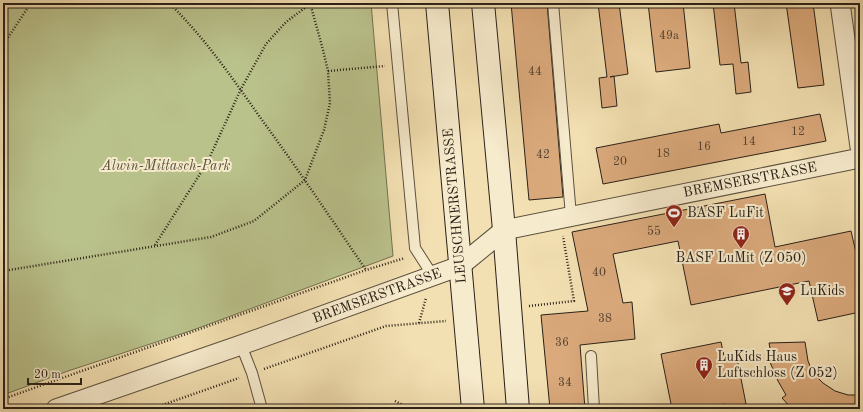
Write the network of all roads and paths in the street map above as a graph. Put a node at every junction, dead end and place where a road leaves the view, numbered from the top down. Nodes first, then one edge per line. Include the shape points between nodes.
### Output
1 (31, 3) edge
2 (169, 3) edge
3 (310, 3) edge
4 (392, 3) edge
5 (438, 3) edge
6 (483, 3) edge
7 (552, 3) edge
8 (840, 3) edge
9 (3, 45) edge
10 (398, 65) junction
11 (328, 71) junction
12 (856, 84) edge
13 (241, 89) junction
14 (860, 147) edge
15 (860, 158) edge
16 (305, 180) junction
17 (565, 217) junction
18 (504, 230) junction
19 (154, 246) junction
20 (418, 254) junction
21 (460, 266) junction
22 (366, 270) junction
23 (3, 271) edge
24 (433, 276) junction
25 (510, 308) junction
26 (464, 320) junction
27 (242, 345) junction
28 (591, 356) dead end
29 (252, 373) junction
30 (3, 399) edge
31 (395, 401) dead end
32 (56, 409) edge
33 (151, 409) edge
34 (262, 409) edge
35 (411, 409) edge
36 (473, 409) edge
37 (518, 409) edge
38 (594, 409) edge

1 - 9 path
2 - 13 path via 207,44
3 - 11 path
3 - 13 path via 286,22 266,44
4 - 10 lane
5 - 21 street, LEUSCHNERSTRASSE
6 - 18 street
7 - 17 lane
8 - 12 street
10 - 11 path
10 - 20 lane via 415,248
11 - 16 path via 330,103 324,130
12 - 14 street
13 - 16 path
13 - 19 path via 206,163
15 - 17 street, BREMSERSTRASSE
16 - 19 path via 254,220 211,237
16 - 22 path
17 - 18 street, BREMSERSTRASSE
17 - 25 path via 574,301
18 - 21 street, BREMSERSTRASSE
18 - 25 street
19 - 23 path
20 - 22 path
20 - 24 lane
21 - 24 street, BREMSERSTRASSE
21 - 26 street, LEUSCHNERSTRASSE
22 - 30 path
24 - 27 street, BREMSERSTRASSE
25 - 37 street
26 - 29 path via 386,326
26 - 36 street, LEUSCHNERSTRASSE
27 - 29 lane
27 - 32 street, BREMSERSTRASSE
28 - 38 lane
29 - 33 path
29 - 34 lane
31 - 35 path

